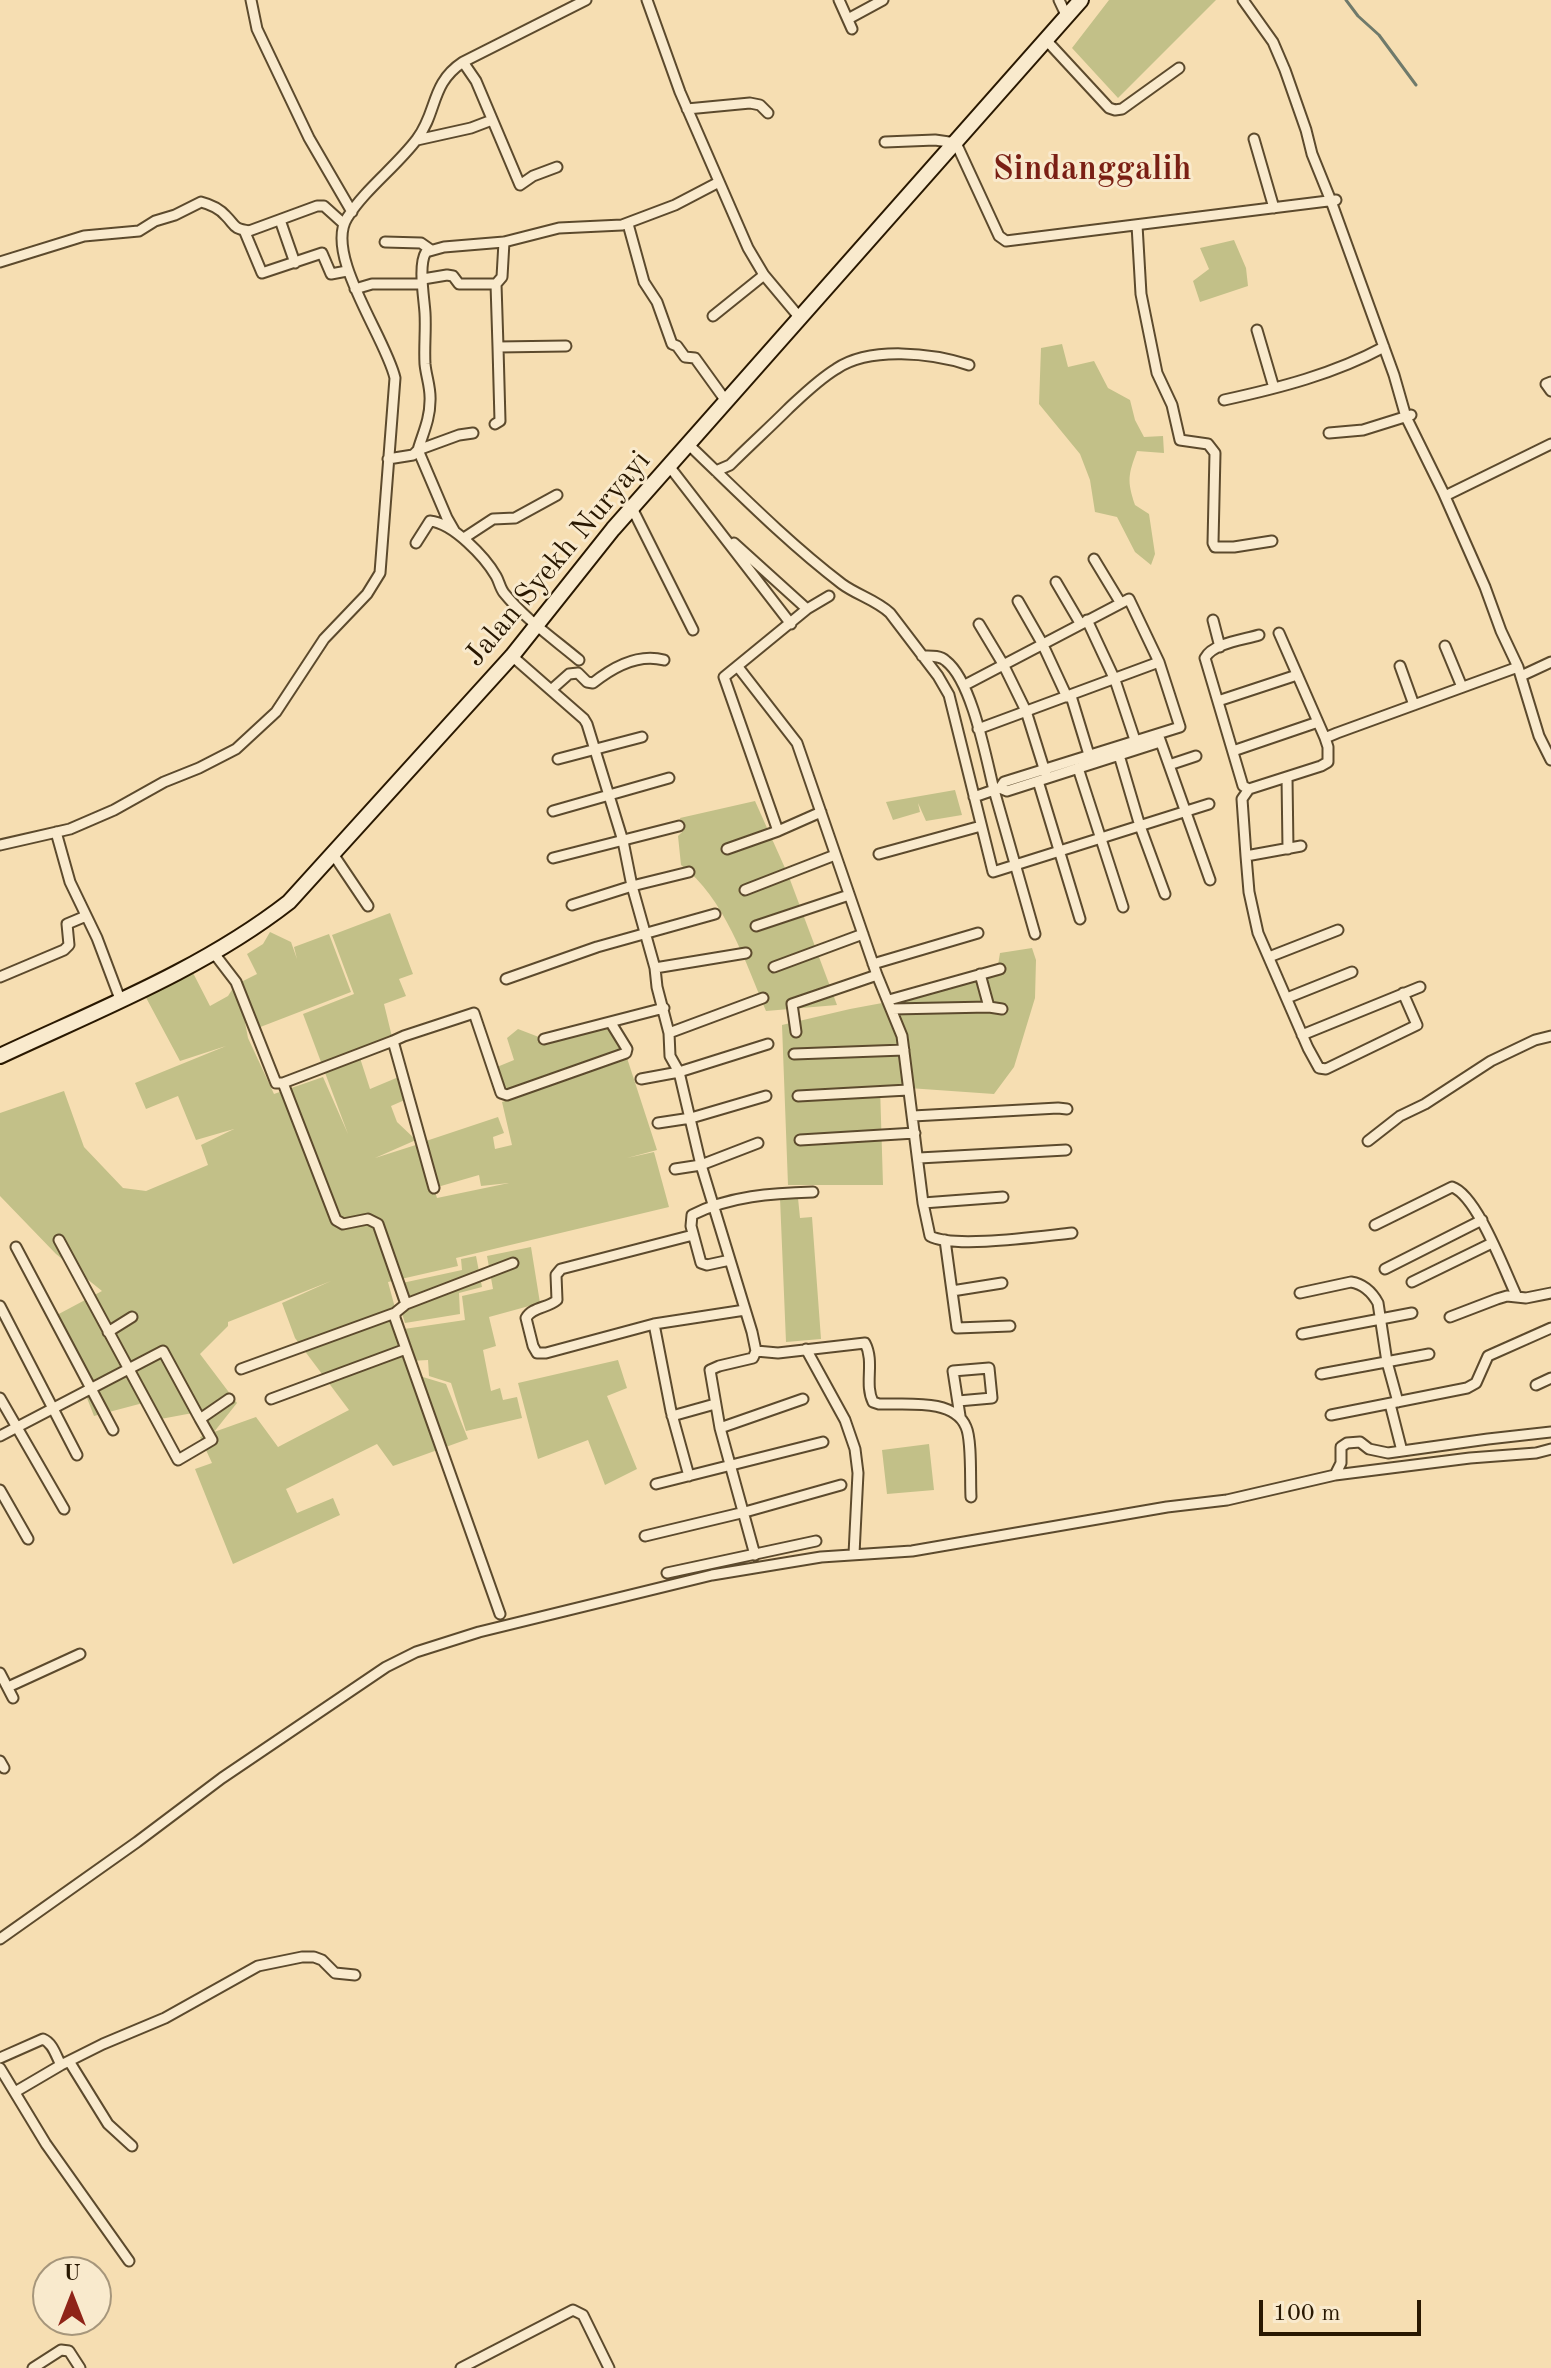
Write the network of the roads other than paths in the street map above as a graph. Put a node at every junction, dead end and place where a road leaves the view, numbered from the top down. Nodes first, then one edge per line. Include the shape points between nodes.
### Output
1 (251, 0) edge
2 (586, 0) edge
3 (647, 0) edge
4 (839, 0) edge
5 (883, 0) edge
6 (1059, 0) edge
7 (1081, 0) edge
8 (1243, 0) edge
9 (1067, 17) junction
10 (1047, 41) junction
11 (463, 62) junction
12 (1179, 68) dead end
13 (687, 109) junction
14 (768, 113) dead end
15 (492, 120) junction
16 (1254, 139) dead end
17 (417, 140) junction
18 (885, 142) dead end
19 (956, 143) junction
20 (557, 167) dead end
21 (719, 182) junction
22 (1334, 201) junction
23 (1274, 208) junction
24 (352, 212) junction
25 (280, 220) junction
26 (344, 224) junction
27 (628, 224) junction
28 (1137, 225) junction
29 (244, 230) junction
30 (385, 242) dead end
31 (504, 242) junction
32 (431, 250) junction
33 (0, 262) edge
34 (295, 263) junction
35 (347, 271) junction
36 (764, 275) junction
37 (422, 281) junction
38 (496, 284) junction
39 (355, 289) junction
40 (713, 316) dead end
41 (800, 318) junction
42 (1257, 330) dead end
43 (566, 346) dead end
44 (498, 347) junction
45 (1384, 347) junction
46 (969, 365) dead end
47 (1551, 382) edge
48 (1274, 388) junction
49 (1551, 391) edge
50 (1224, 400) dead end
51 (726, 401) junction
52 (1408, 416) junction
53 (495, 424) dead end
54 (473, 433) dead end
55 (1329, 433) dead end
56 (688, 444) junction
57 (1551, 444) edge
58 (418, 450) junction
59 (392, 458) junction
60 (669, 466) junction
61 (716, 471) junction
62 (557, 495) dead end
63 (1445, 496) junction
64 (632, 508) junction
65 (716, 527) junction
66 (460, 535) junction
67 (1272, 541) dead end
68 (416, 543) dead end
69 (1094, 559) dead end
70 (1056, 582) dead end
71 (829, 596) dead end
72 (1018, 601) dead end
73 (1120, 602) junction
74 (807, 609) junction
75 (1213, 620) dead end
76 (1084, 621) junction
77 (791, 624) junction
78 (979, 624) dead end
79 (537, 626) junction
80 (693, 630) dead end
81 (1279, 633) dead end
82 (1259, 635) dead end
83 (1042, 643) junction
84 (1445, 646) dead end
85 (1220, 647) junction
86 (512, 656) junction
87 (922, 656) junction
88 (579, 660) dead end
89 (664, 660) dead end
90 (1159, 662) junction
91 (1551, 662) edge
92 (1003, 664) junction
93 (1400, 666) dead end
94 (738, 667) junction
95 (1520, 671) junction
96 (1297, 675) junction
97 (1115, 680) junction
98 (965, 685) junction
99 (1462, 687) junction
100 (551, 690) junction
101 (1069, 696) junction
102 (1218, 701) junction
103 (1414, 705) junction
104 (1026, 711) junction
105 (1318, 722) junction
106 (978, 729) junction
107 (642, 737) dead end
108 (1159, 738) junction
109 (1325, 738) junction
110 (1137, 745) junction
111 (595, 750) junction
112 (1233, 751) junction
113 (1119, 755) junction
114 (1196, 756) dead end
115 (558, 759) dead end
116 (1091, 759) junction
117 (1551, 760) edge
118 (1169, 765) junction
119 (1078, 768) junction
120 (1043, 776) junction
121 (1287, 777) junction
122 (669, 778) dead end
123 (997, 789) junction
124 (1249, 789) junction
125 (609, 795) junction
126 (974, 797) junction
127 (1209, 804) dead end
128 (553, 811) dead end
129 (821, 812) junction
130 (1184, 813) junction
131 (679, 826) dead end
132 (981, 826) junction
133 (1140, 826) junction
134 (778, 831) junction
135 (57, 836) junction
136 (1100, 840) junction
137 (623, 841) junction
138 (0, 845) edge
139 (1301, 846) dead end
140 (727, 849) dead end
141 (1288, 849) junction
142 (1058, 853) junction
143 (333, 854) junction
144 (879, 854) dead end
145 (835, 855) junction
146 (1246, 856) junction
147 (553, 858) dead end
148 (1015, 866) junction
149 (689, 872) dead end
150 (1210, 880) dead end
151 (632, 886) junction
152 (745, 890) dead end
153 (1165, 894) dead end
154 (849, 895) junction
155 (572, 905) dead end
156 (368, 906) dead end
157 (1123, 907) dead end
158 (715, 914) dead end
159 (86, 916) junction
160 (1080, 919) dead end
161 (756, 926) dead end
162 (1338, 930) dead end
163 (646, 933) junction
164 (978, 933) dead end
165 (863, 934) junction
166 (1035, 934) dead end
167 (213, 952) junction
168 (746, 953) dead end
169 (1269, 957) junction
170 (873, 964) junction
171 (774, 967) dead end
172 (655, 968) junction
173 (1000, 969) dead end
174 (1352, 972) dead end
175 (980, 974) junction
176 (877, 975) junction
177 (0, 977) edge
178 (506, 979) dead end
179 (1420, 987) dead end
180 (1403, 993) junction
181 (763, 998) dead end
182 (1287, 998) junction
183 (120, 999) junction
184 (891, 1004) junction
185 (989, 1007) junction
186 (664, 1008) junction
187 (1002, 1009) dead end
188 (611, 1023) junction
189 (796, 1032) dead end
190 (669, 1033) junction
191 (1302, 1035) junction
192 (1551, 1036) edge
193 (544, 1039) dead end
194 (393, 1041) junction
195 (768, 1044) dead end
196 (904, 1050) junction
197 (794, 1054) dead end
198 (0, 1056) edge
199 (679, 1072) junction
200 (641, 1079) dead end
201 (283, 1083) junction
202 (908, 1090) junction
203 (766, 1096) dead end
204 (798, 1096) dead end
205 (1067, 1109) dead end
206 (913, 1116) junction
207 (691, 1118) junction
208 (658, 1123) dead end
209 (915, 1133) junction
210 (800, 1140) dead end
211 (1368, 1141) dead end
212 (758, 1143) dead end
213 (1066, 1150) dead end
214 (919, 1158) junction
215 (701, 1165) junction
216 (675, 1169) dead end
217 (434, 1188) dead end
218 (813, 1192) dead end
219 (1003, 1197) dead end
220 (923, 1203) junction
221 (714, 1207) junction
222 (1482, 1220) junction
223 (1375, 1225) dead end
224 (1072, 1233) dead end
225 (693, 1235) junction
226 (59, 1240) dead end
227 (945, 1240) junction
228 (1492, 1243) junction
229 (16, 1247) dead end
230 (730, 1260) junction
231 (513, 1263) dead end
232 (1385, 1269) dead end
233 (1412, 1282) dead end
234 (1002, 1283) dead end
235 (952, 1291) junction
236 (1300, 1293) dead end
237 (1551, 1293) edge
238 (1517, 1297) junction
239 (406, 1304) junction
240 (0, 1306) edge
241 (745, 1310) junction
242 (395, 1313) junction
243 (1412, 1313) dead end
244 (132, 1317) dead end
245 (1450, 1317) dead end
246 (1381, 1319) junction
247 (654, 1324) junction
248 (1010, 1326) dead end
249 (1550, 1330) edge
250 (108, 1332) junction
251 (1302, 1334) dead end
252 (406, 1349) junction
253 (806, 1349) junction
254 (756, 1351) junction
255 (1429, 1354) dead end
256 (1387, 1362) junction
257 (128, 1369) junction
258 (241, 1369) dead end
259 (1321, 1374) dead end
260 (1551, 1378) edge
261 (1536, 1385) dead end
262 (91, 1388) junction
263 (0, 1398) edge
264 (229, 1399) dead end
265 (271, 1399) dead end
266 (803, 1399) dead end
267 (958, 1401) junction
268 (1394, 1403) junction
269 (715, 1404) junction
270 (53, 1409) junction
271 (1331, 1415) dead end
272 (672, 1416) junction
273 (960, 1416) junction
274 (200, 1419) junction
275 (16, 1428) junction
276 (720, 1428) junction
277 (113, 1430) dead end
278 (1551, 1432) edge
279 (0, 1436) edge
280 (823, 1442) dead end
281 (1551, 1449) edge
282 (1402, 1451) junction
283 (77, 1455) dead end
284 (730, 1465) junction
285 (1335, 1475) junction
286 (689, 1476) junction
287 (656, 1484) dead end
288 (841, 1485) dead end
289 (0, 1490) edge
290 (971, 1497) dead end
291 (64, 1509) dead end
292 (745, 1512) junction
293 (645, 1536) dead end
294 (28, 1539) dead end
295 (816, 1541) dead end
296 (854, 1554) junction
297 (755, 1555) junction
298 (667, 1573) dead end
299 (500, 1614) dead end
300 (80, 1654) dead end
301 (0, 1673) edge
302 (8, 1687) junction
303 (13, 1698) dead end
304 (0, 1939) edge
305 (355, 1975) dead end
306 (0, 2058) edge
307 (65, 2063) junction
308 (0, 2068) edge
309 (15, 2092) junction
310 (132, 2146) dead end
311 (129, 2261) dead end
312 (33, 2368) edge
313 (80, 2368) edge
314 (461, 2368) edge
315 (609, 2368) edge

1 - 24 street via 257,29 309,138
2 - 11 street
3 - 13 street
4 - 5 street via 850,24
6 - 9 street
7 - 9 main road, Jalan Syekh Nuryayi
8 - 22 street via 1273,42
9 - 10 main road, Jalan Syekh Nuryayi
10 - 12 street via 1115,110
10 - 19 main road, Jalan Syekh Nuryayi
11 - 15 street
11 - 17 street via 445,77
13 - 14 street via 750,103
13 - 21 street
15 - 17 street
15 - 20 street via 520,185
16 - 23 street
17 - 24 street
18 - 19 street
19 - 28 street via 1006,241
19 - 41 main road, Jalan Syekh Nuryayi
21 - 27 street
21 - 36 street
22 - 23 street
22 - 45 street
23 - 28 street
24 - 26 street
25 - 26 street via 323,206
25 - 29 street
25 - 34 street
26 - 35 street
27 - 31 street via 559,228
27 - 51 street via 644,282 672,344 685,357 695,358
28 - 67 street via 1141,294 1157,373 1180,440 1208,444 1215,453 1213,543 1234,547
29 - 33 street via 201,202 139,231 81,236
29 - 34 street via 261,272
30 - 32 street via 421,243
31 - 32 street
31 - 38 street via 502,277
32 - 37 street via 423,257
34 - 35 street via 322,253 331,274
35 - 39 street
36 - 40 street
36 - 41 street
37 - 38 street via 447,275 459,284
37 - 39 street via 416,286 372,284
37 - 58 street via 430,403
38 - 44 street
39 - 59 street via 395,378
41 - 51 main road, Jalan Syekh Nuryayi
42 - 48 street
43 - 44 street
44 - 53 street via 500,421
45 - 48 street via 1321,375
45 - 52 street
46 - 61 street via 907,354 877,355 837,367 730,465
47 - 49 street via 1546,384
48 - 50 street
51 - 56 main road, Jalan Syekh Nuryayi
52 - 55 street via 1363,430
52 - 63 street
54 - 58 street
56 - 60 main road, Jalan Syekh Nuryayi
56 - 61 street
57 - 63 street
58 - 59 street
58 - 66 street via 447,518
59 - 135 street via 380,573 324,639 276,712 236,749
60 - 64 main road, Jalan Syekh Nuryayi
60 - 65 street
61 - 87 street via 844,585 890,613
62 - 66 street via 515,518 495,518
63 - 95 street
64 - 79 main road, Jalan Syekh Nuryayi
64 - 80 street
65 - 74 street
65 - 77 street
66 - 68 street via 430,521
66 - 79 street
69 - 73 street
70 - 76 street
71 - 74 street
72 - 83 street
73 - 76 street
73 - 90 street via 1129,599
74 - 77 street
75 - 85 street
76 - 83 street
76 - 97 street
77 - 94 street
78 - 92 street
79 - 86 main road, Jalan Syekh Nuryayi
79 - 88 street
81 - 96 street
82 - 85 street
83 - 92 street
83 - 101 street
84 - 99 street
85 - 102 street via 1205,658
86 - 100 street
86 - 143 main road, Jalan Syekh Nuryayi
87 - 98 street via 947,661
87 - 126 street via 949,695
89 - 100 street via 638,659 595,681 569,674
90 - 97 street
90 - 108 street via 1180,727
91 - 95 street
92 - 98 street
92 - 104 street
93 - 103 street
94 - 129 street via 797,743
94 - 134 street via 724,677
95 - 99 street
95 - 117 street
96 - 102 street
96 - 105 street
97 - 101 street
97 - 110 street
98 - 106 street
99 - 103 street
100 - 111 street via 584,719
101 - 104 street
101 - 116 street
102 - 112 street
103 - 109 street
104 - 106 street
104 - 120 street
105 - 109 street
105 - 112 street
106 - 123 street
107 - 111 street
108 - 110 street
108 - 118 street
109 - 121 street via 1328,762
110 - 113 street
110 - 116 street
111 - 115 street
111 - 125 street
112 - 124 street via 1243,786
113 - 116 street
113 - 133 street
114 - 118 street
116 - 119 street
116 - 120 street
118 - 130 street
119 - 120 street
119 - 136 street
120 - 123 street via 1004,782
120 - 142 street
121 - 124 street
121 - 141 street
122 - 125 street
123 - 126 street
123 - 148 street
124 - 146 street via 1242,799
125 - 128 street
125 - 137 street
126 - 132 street
127 - 130 street
129 - 134 street
129 - 145 street
130 - 133 street
130 - 150 street
131 - 137 street
132 - 144 street
132 - 148 street via 993,872
133 - 136 street
133 - 153 street
134 - 140 street
135 - 138 street
135 - 159 street
136 - 142 street
136 - 157 street
137 - 147 street
137 - 151 street
139 - 141 street
141 - 146 street
142 - 148 street
142 - 160 street
143 - 156 street
143 - 167 main road, Jalan Syekh Nuryayi via 289,902
145 - 152 street
145 - 154 street
146 - 169 street via 1258,933
148 - 166 street
149 - 151 street
151 - 155 street
151 - 163 street
154 - 161 street
154 - 165 street
158 - 163 street
159 - 177 street via 67,924 69,945 64,950
159 - 183 street
162 - 169 street
163 - 172 street
163 - 178 street
164 - 170 street
165 - 170 street
165 - 171 street
167 - 183 main road, Jalan Syekh Nuryayi
167 - 201 street via 240,990 276,1083
168 - 172 street
169 - 182 street
170 - 176 street
172 - 186 street
173 - 175 street
174 - 182 street
175 - 184 street
175 - 185 street
176 - 184 street
176 - 189 street via 792,1004
179 - 180 street
180 - 191 street
180 - 191 street via 1417,1025 1326,1069 1316,1065
181 - 190 street
182 - 191 street
183 - 198 main road, Jalan Syekh Nuryayi
184 - 185 street
184 - 196 street
185 - 187 street
186 - 188 street
186 - 190 street
188 - 193 street
188 - 194 street via 626,1053 507,1095 501,1093 474,1013
190 - 199 street via 670,1056
192 - 211 street via 1491,1061
194 - 201 street
194 - 217 street
195 - 199 street
196 - 197 street
196 - 202 street
199 - 200 street
199 - 207 street
201 - 239 street via 336,1220 343,1224 368,1219 378,1224
202 - 204 street
202 - 206 street
203 - 207 street
205 - 206 street
206 - 209 street
207 - 208 street
207 - 215 street
209 - 210 street
209 - 214 street
212 - 215 street
213 - 214 street
214 - 220 street
215 - 216 street
215 - 221 street
218 - 221 street via 778,1192
219 - 220 street
220 - 227 street via 930,1236
221 - 225 street via 691,1217
221 - 230 street
222 - 223 street via 1463,1192 1452,1187
222 - 228 street
222 - 232 street
224 - 227 street
225 - 230 street via 703,1265
225 - 247 street via 561,1269 556,1275 557,1300 526,1318 539,1354
226 - 250 street
227 - 235 street
228 - 233 street
228 - 238 street
229 - 262 street
230 - 241 street
231 - 239 street
234 - 235 street
235 - 248 street via 957,1328
236 - 246 street via 1359,1283 1374,1295
237 - 238 street
238 - 245 street
239 - 242 street
240 - 270 street
241 - 247 street
241 - 254 street
242 - 252 street
242 - 258 street
243 - 246 street
244 - 250 street
246 - 251 street
246 - 256 street
247 - 272 street
249 - 268 street via 1488,1356 1476,1383 1467,1388
250 - 257 street
252 - 265 street
252 - 299 street
253 - 254 street
253 - 273 street via 865,1343 873,1402 936,1406
253 - 296 street via 855,1449
254 - 269 street via 753,1358 710,1370
255 - 256 street
256 - 259 street
256 - 268 street
257 - 262 street
257 - 274 street via 163,1351
257 - 274 street via 178,1460 212,1440
260 - 261 street
262 - 270 street
262 - 277 street
263 - 275 street
264 - 274 street
266 - 276 street
267 - 267 street via 953,1371 989,1368 992,1398
267 - 273 street
268 - 271 street
268 - 282 street
269 - 272 street
269 - 276 street
270 - 275 street
270 - 283 street
272 - 286 street
273 - 290 street via 968,1429
275 - 279 street
275 - 291 street
276 - 284 street
278 - 282 street
280 - 284 street
281 - 285 street
282 - 285 street via 1347,1443 1341,1447
284 - 286 street
284 - 292 street
285 - 296 street via 1194,1505 912,1551
286 - 287 street
288 - 292 street
289 - 294 street
292 - 293 street
292 - 297 street
295 - 297 street
296 - 304 street via 712,1575 416,1652 294,1728
297 - 298 street
300 - 302 street
301 - 302 street
302 - 303 street
305 - 307 street via 335,1973 314,1957 258,1966 165,2018
306 - 307 street via 43,2039
307 - 309 street
307 - 310 street via 108,2124
308 - 309 street
309 - 311 street
312 - 313 street via 61,2350 69,2351
314 - 315 street via 573,2310 583,2315

